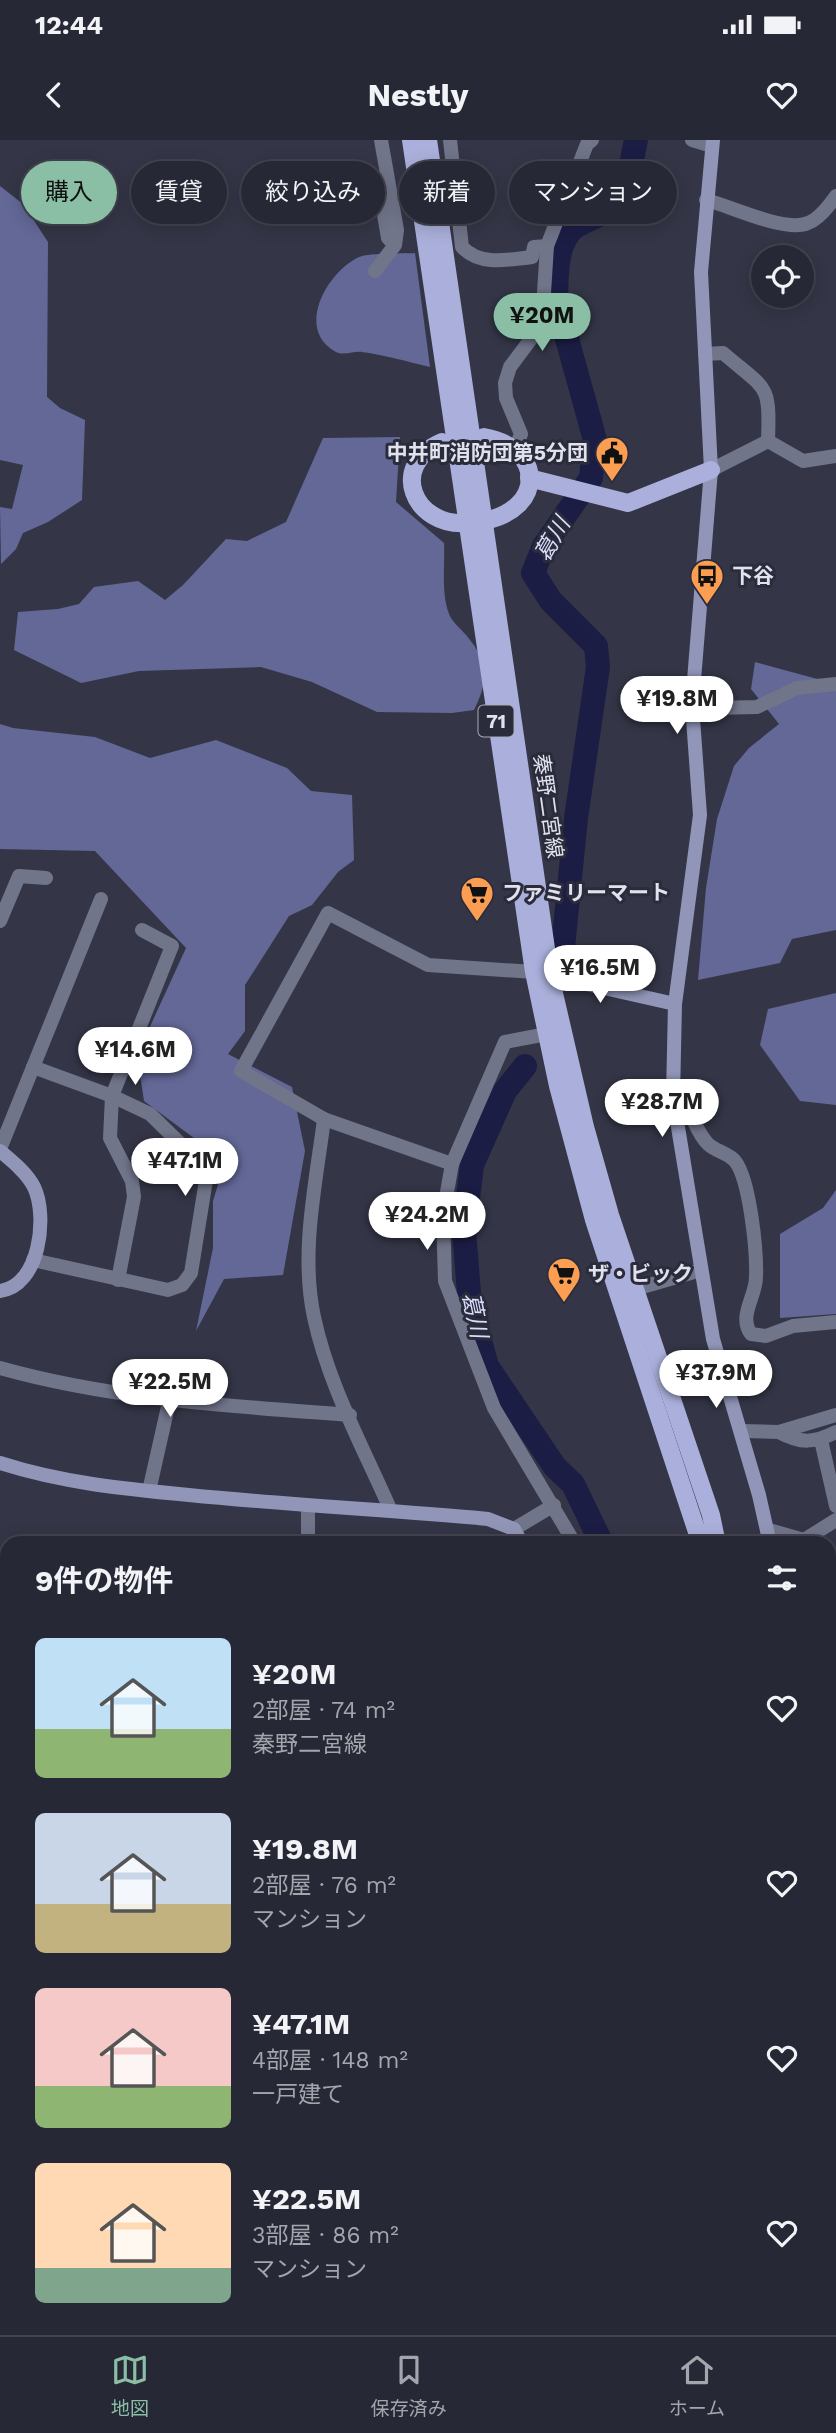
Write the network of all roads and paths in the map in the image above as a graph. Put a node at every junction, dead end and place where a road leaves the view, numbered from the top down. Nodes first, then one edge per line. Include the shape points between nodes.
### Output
1 (372, 140) edge
2 (381, 140) edge
3 (411, 140) edge
4 (428, 140) edge
5 (450, 140) edge
6 (592, 140) edge
7 (692, 140) edge
8 (713, 143) edge
9 (836, 197) edge
10 (706, 200) junction
11 (395, 245) junction
12 (547, 246) junction
13 (374, 271) dead end
14 (705, 354) junction
15 (484, 437) dead end
16 (768, 441) junction
17 (442, 442) dead end
18 (515, 450) junction
19 (836, 456) edge
20 (711, 470) junction
21 (529, 478) junction
22 (475, 522) junction
23 (836, 684) edge
24 (692, 705) junction
25 (46, 878) dead end
26 (101, 899) dead end
27 (0, 921) edge
28 (142, 930) dead end
29 (544, 972) junction
30 (675, 1004) junction
31 (547, 1034) junction
32 (33, 1067) junction
33 (112, 1096) junction
34 (673, 1097) junction
35 (324, 1119) junction
36 (0, 1150) edge
37 (452, 1164) junction
38 (33, 1260) junction
39 (701, 1270) junction
40 (118, 1280) junction
41 (0, 1291) edge
42 (626, 1292) junction
43 (836, 1322) edge
44 (0, 1368) edge
45 (169, 1402) junction
46 (350, 1415) junction
47 (836, 1415) edge
48 (741, 1431) junction
49 (779, 1432) junction
50 (836, 1432) edge
51 (821, 1440) junction
52 (0, 1463) edge
53 (149, 1491) junction
54 (554, 1505) junction
55 (836, 1506) edge
56 (308, 1507) junction
57 (391, 1511) junction
58 (836, 1520) edge
59 (514, 1529) junction
60 (308, 1536) edge
61 (518, 1536) edge
62 (571, 1536) edge
63 (699, 1536) edge
64 (715, 1536) edge
65 (770, 1536) edge
66 (813, 1536) edge

1 - 11 street via 388,238
2 - 11 street via 397,230
3 - 22 main road, 秦野二宮線 / 71
4 - 22 main road, 秦野二宮線 / 71
5 - 12 street via 462,247 470,256 509,260 532,257 534,247
6 - 12 street
7 - 8 street
8 - 10 street
9 - 10 street via 812,222 799,225
10 - 14 street via 701,272
11 - 13 street
12 - 18 street via 542,324 510,367 505,383 506,398 521,434
14 - 16 street via 723,354 766,389
14 - 20 street
15 - 18 main road
16 - 19 street via 803,461
16 - 20 street
17 - 22 main road via 416,462 412,489 417,502 427,513 453,524
18 - 21 main road via 527,465
20 - 21 main road via 628,503
20 - 24 street
21 - 22 main road via 527,491 513,512
22 - 29 main road, 秦野二宮線 / 71
22 - 29 main road, 秦野二宮線 / 71 via 539,906
23 - 24 street via 797,688 757,707
24 - 30 street via 699,815
25 - 27 street via 19,876
26 - 32 street
28 - 33 street via 172,946
29 - 30 street
29 - 31 main road, 秦野二宮線 / 71
29 - 35 street via 428,965 328,913 241,1071
29 - 42 main road, 秦野二宮線 / 71
30 - 34 street
31 - 37 street via 505,1042
31 - 42 main road, 秦野二宮線 / 71 via 567,1124
32 - 33 street
32 - 36 street
33 - 40 street via 110,1138 132,1181 134,1197
33 - 40 street via 150,1114 207,1174 191,1273 182,1285 168,1290
34 - 39 street
34 - 43 street via 691,1113 707,1143 733,1158 742,1174 756,1267 746,1317 751,1334 766,1336 793,1326
35 - 37 street
35 - 46 street via 310,1240 313,1315 324,1355
36 - 38 street via 27,1177 38,1200 40,1227
37 - 54 street via 443,1215 445,1282 494,1408
38 - 40 street
38 - 41 street via 17,1283
39 - 42 street
39 - 48 street via 713,1339
42 - 63 main road, 秦野二宮線 / 71
42 - 64 main road, 秦野二宮線 / 71
44 - 45 street via 50,1382
45 - 46 street
45 - 53 street
46 - 57 street
47 - 49 street
48 - 49 street
48 - 65 street
49 - 51 street via 798,1443
50 - 51 street
51 - 55 street
52 - 53 street via 33,1474
53 - 56 street
54 - 59 street
54 - 62 street
56 - 57 street
56 - 60 street
57 - 59 street via 488,1518
58 - 66 street
59 - 61 street

